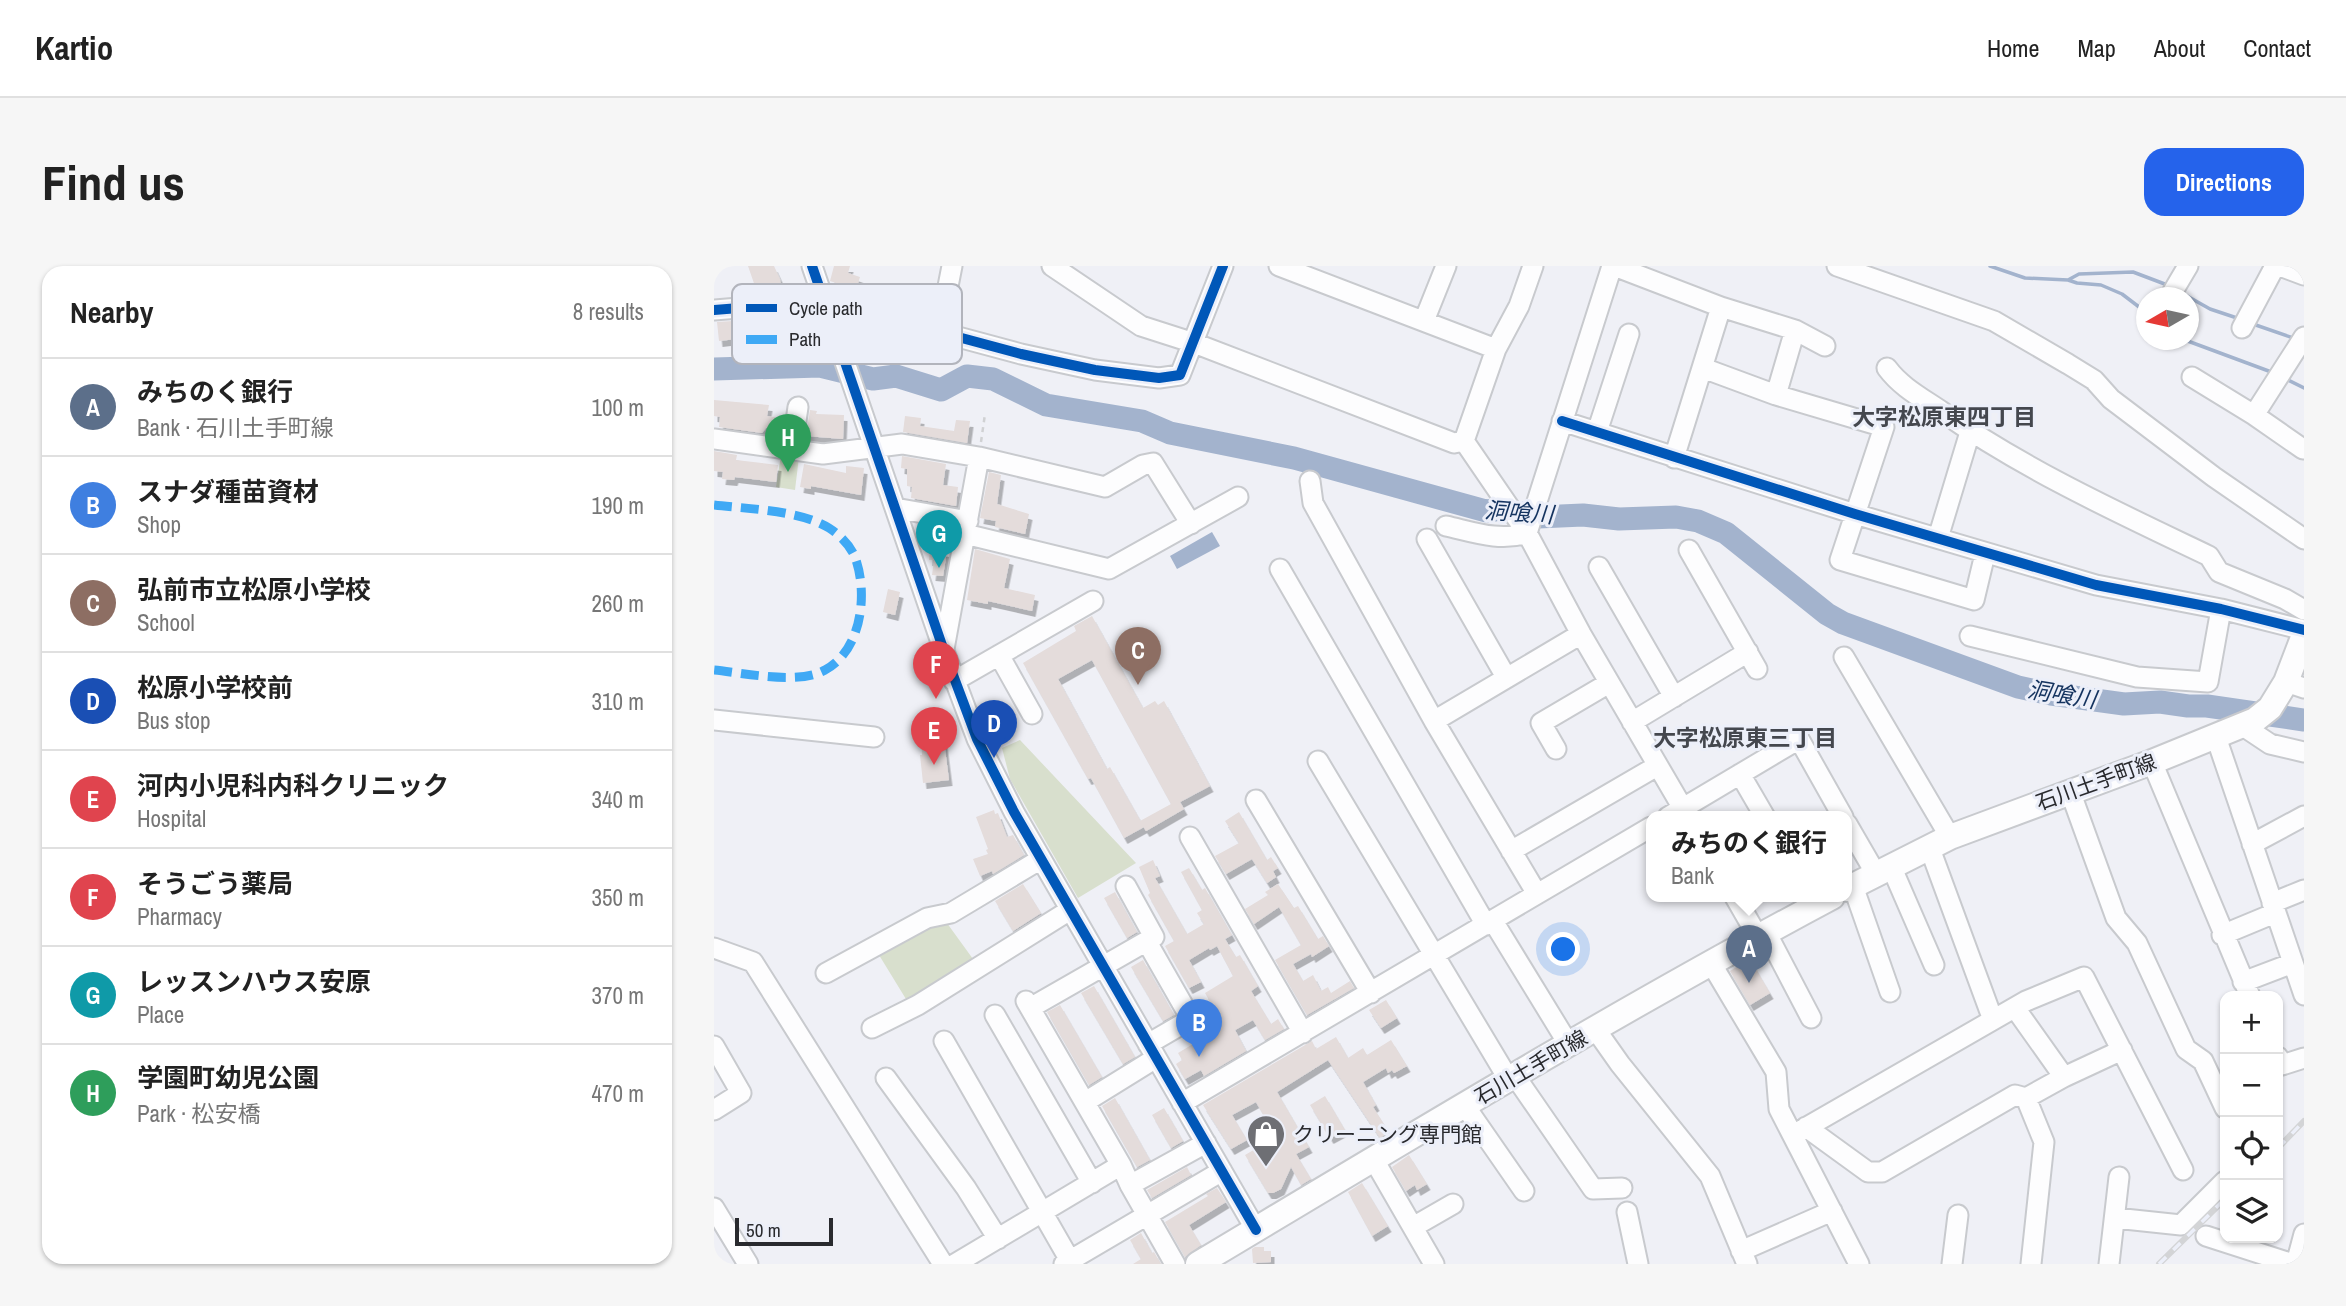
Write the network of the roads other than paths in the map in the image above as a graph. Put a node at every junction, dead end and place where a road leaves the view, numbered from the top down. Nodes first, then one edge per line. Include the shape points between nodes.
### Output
1 (812, 266) edge
2 (952, 266) edge
3 (1052, 266) edge
4 (1223, 266) edge
5 (1279, 266) edge
6 (1446, 266) edge
7 (1533, 266) edge
8 (1613, 266) edge
9 (1837, 266) edge
10 (2188, 266) edge
11 (2278, 266) edge
12 (2304, 275) edge
13 (815, 284) edge
14 (948, 284) edge
15 (2176, 287) edge
16 (1721, 307) junction
17 (732, 309) edge
18 (714, 310) edge
19 (1424, 321) junction
20 (2242, 328) dead end
21 (1795, 330) junction
22 (1629, 334) dead end
23 (962, 337) edge
24 (2304, 337) edge
25 (1194, 343) junction
26 (1825, 346) dead end
27 (1496, 349) junction
28 (844, 364) edge
29 (1703, 368) junction
30 (1888, 368) dead end
31 (2192, 376) dead end
32 (1776, 395) junction
33 (798, 407) dead end
34 (2254, 415) junction
35 (1562, 421) junction
36 (1597, 432) junction
37 (1970, 432) junction
38 (714, 439) edge
39 (1464, 440) junction
40 (874, 446) junction
41 (2303, 449) edge
42 (792, 450) junction
43 (979, 457) junction
44 (1674, 458) junction
45 (1310, 481) dead end
46 (1238, 497) dead end
47 (895, 508) junction
48 (1855, 514) junction
49 (1191, 524) junction
50 (1446, 526) dead end
51 (966, 528) junction
52 (1527, 533) junction
53 (1938, 538) junction
54 (2304, 539) edge
55 (1427, 540) dead end
56 (1689, 550) dead end
57 (1986, 554) junction
58 (1599, 566) dead end
59 (1280, 569) dead end
60 (1093, 601) dead end
61 (2221, 609) junction
62 (2304, 610) edge
63 (2304, 633) edge
64 (1581, 634) junction
65 (1969, 636) dead end
66 (944, 651) junction
67 (999, 655) junction
68 (1844, 657) dead end
69 (1506, 677) junction
70 (954, 681) junction
71 (1609, 683) junction
72 (2295, 685) edge
73 (1674, 697) junction
74 (1032, 715) dead end
75 (2256, 718) junction
76 (714, 720) edge
77 (1434, 721) junction
78 (1632, 722) junction
79 (874, 737) dead end
80 (2216, 737) junction
81 (1556, 749) dead end
82 (2304, 752) edge
83 (1318, 761) dead end
84 (2152, 762) junction
85 (1657, 765) junction
86 (1740, 774) junction
87 (2070, 791) junction
88 (1256, 800) dead end
89 (1678, 811) edge
90 (1684, 811) edge
91 (1762, 811) edge
92 (1840, 811) edge
93 (2304, 816) edge
94 (1646, 830) edge
95 (1852, 830) edge
96 (1190, 838) dead end
97 (1939, 841) junction
98 (2252, 844) junction
99 (1511, 851) junction
100 (1041, 859) junction
101 (1883, 870) junction
102 (1852, 885) edge
103 (1126, 886) dead end
104 (2304, 890) edge
105 (1537, 894) junction
106 (1739, 902) edge
107 (1819, 902) edge
108 (1836, 902) edge
109 (2274, 908) junction
110 (1070, 910) junction
111 (1489, 923) junction
112 (1762, 934) junction
113 (2222, 935) junction
114 (1147, 942) junction
115 (714, 948) edge
116 (1434, 956) junction
117 (1711, 963) junction
118 (2293, 963) junction
119 (1934, 965) dead end
120 (1103, 967) junction
121 (826, 973) dead end
122 (2247, 989) edge
123 (1890, 992) dead end
124 (1371, 993) junction
125 (2304, 995) edge
126 (2015, 1008) junction
127 (995, 1015) dead end
128 (1811, 1018) dead end
129 (1993, 1020) junction
130 (872, 1028) dead end
131 (1596, 1030) junction
132 (1303, 1032) junction
133 (944, 1041) dead end
134 (1569, 1045) junction
135 (714, 1046) edge
136 (2122, 1050) junction
137 (1152, 1051) junction
138 (2304, 1058) edge
139 (2283, 1065) edge
140 (2064, 1077) junction
141 (886, 1078) dead end
142 (1512, 1078) junction
143 (2220, 1097) edge
144 (2026, 1098) junction
145 (1085, 1102) junction
146 (1182, 1103) junction
147 (1465, 1107) junction
148 (714, 1110) edge
149 (1799, 1131) junction
150 (1206, 1143) junction
151 (1374, 1160) junction
152 (1121, 1165) junction
153 (2183, 1170) dead end
154 (1222, 1171) junction
155 (2119, 1177) dead end
156 (1092, 1183) junction
157 (1130, 1185) junction
158 (2220, 1186) edge
159 (1622, 1188) dead end
160 (1524, 1191) dead end
161 (1453, 1204) dead end
162 (714, 1208) edge
163 (1832, 1211) junction
164 (1626, 1212) dead end
165 (1042, 1213) junction
166 (1958, 1215) dead end
167 (1147, 1217) junction
168 (2115, 1218) junction
169 (1413, 1227) junction
170 (1256, 1230) junction
171 (2304, 1234) edge
172 (2206, 1236) dead end
173 (998, 1239) junction
174 (1744, 1257) edge
175 (1211, 1261) edge
176 (1068, 1263) edge
177 (748, 1264) edge
178 (943, 1264) edge
179 (955, 1264) edge
180 (1175, 1264) edge
181 (1434, 1264) edge
182 (1638, 1264) edge
183 (1859, 1264) edge
184 (1952, 1264) edge
185 (2031, 1264) edge
186 (2109, 1264) edge
187 (2294, 1264) edge

1 - 13 street
2 - 14 street
3 - 25 street via 1141,326
4 - 25 street
5 - 19 street
6 - 19 street
7 - 27 street
8 - 16 street
8 - 35 street
9 - 54 street via 1994,321 2068,363 2214,477
10 - 15 street
11 - 12 street
11 - 20 street
16 - 21 street
16 - 29 street
17 - 18 street
19 - 27 street
21 - 26 street
21 - 32 street
22 - 36 street
23 - 25 street via 1095,370 1159,378 1180,375
24 - 34 street
25 - 39 street via 1454,443
27 - 39 street
28 - 40 street
29 - 32 street
29 - 44 street
30 - 37 street via 1897,382
31 - 34 street
32 - 48 street via 1884,427
33 - 42 street
34 - 41 street
35 - 36 street
35 - 52 street
36 - 44 street
37 - 53 street
37 - 62 street via 2066,488 2209,556 2219,572
38 - 42 street
39 - 52 street
40 - 42 street via 823,454
40 - 43 street via 902,444
40 - 47 street
43 - 49 street via 1105,487 1153,463
43 - 51 street
44 - 48 street
45 - 77 street via 1313,503
46 - 49 street
47 - 51 street
47 - 66 street
48 - 53 street
48 - 57 street via 1840,560 1853,564 1974,600
49 - 51 street via 1109,569
50 - 52 street via 1494,537
51 - 66 street
52 - 64 street
53 - 57 street
55 - 69 street
56 - 73 street via 1752,660
57 - 61 street via 2096,585
58 - 73 street
59 - 111 street
60 - 67 street
61 - 63 street
61 - 65 street via 2208,682 2137,677
63 - 72 main road
64 - 69 street
64 - 71 street
66 - 70 street
67 - 70 street
67 - 74 street
68 - 97 street
69 - 77 street
70 - 100 street via 993,772
71 - 78 street
71 - 81 street via 1541,723
72 - 75 main road
73 - 78 street
75 - 80 main road, 石川土手町線
75 - 82 street via 2270,744
76 - 79 street
77 - 99 street
78 - 85 street
80 - 84 main road, 石川土手町線
80 - 98 street
83 - 116 street
84 - 87 main road, 石川土手町線
84 - 113 street
85 - 89 street
85 - 99 street
86 - 90 street
86 - 91 street
86 - 92 street via 1798,739
87 - 97 main road, 石川土手町線
87 - 143 street via 2116,918 2137,943 2186,1049 2203,1061
88 - 124 street
93 - 98 street
94 - 105 street
95 - 101 street
96 - 132 street
97 - 101 main road, 石川土手町線
97 - 129 street
98 - 109 street
99 - 105 street
100 - 110 street
100 - 121 street via 951,913 927,918
101 - 102 main road, 石川土手町線
101 - 119 street
103 - 114 street via 1154,937
104 - 109 street
105 - 111 street
106 - 112 street
107 - 112 main road, 石川土手町線
108 - 123 street
109 - 113 street
109 - 118 street
110 - 120 street
110 - 130 street via 918,1005
111 - 116 street
111 - 134 street
112 - 117 main road, 石川土手町線
112 - 128 street
113 - 122 street
114 - 120 street
114 - 137 street via 1191,1019
115 - 178 street via 753,962
116 - 124 street
116 - 142 street
117 - 131 main road, 石川土手町線
117 - 149 street via 1776,1072 1779,1109
118 - 122 street
118 - 125 street
120 - 137 street
120 - 145 street via 1028,1004
124 - 132 street
126 - 129 street
126 - 136 street via 2084,977
126 - 140 street
127 - 156 street
129 - 149 street
131 - 134 main road, 石川土手町線
131 - 174 street via 1710,1176
132 - 146 street
133 - 165 street
134 - 142 main road, 石川土手町線
135 - 148 street via 741,1093
136 - 140 street
136 - 153 street
137 - 145 street
137 - 146 street
138 - 139 street
140 - 144 street
141 - 173 street
142 - 147 main road, 石川土手町線
142 - 159 street via 1593,1189
144 - 149 street via 2015,1095 1882,1172 1868,1172
144 - 185 street via 2044,1142
145 - 152 street
146 - 150 street
147 - 151 main road, 石川土手町線
147 - 160 street
149 - 163 street
150 - 154 street
150 - 157 street
151 - 169 street
151 - 170 main road, 石川土手町線
152 - 156 street
152 - 157 street
154 - 167 street
154 - 170 street
155 - 168 street
156 - 165 street
157 - 167 street
158 - 168 street via 2180,1225
161 - 169 street
162 - 177 street
163 - 174 street
163 - 183 street
164 - 182 street
165 - 173 street
165 - 176 street
166 - 184 street
167 - 176 street
167 - 180 street
168 - 186 street
169 - 181 street
170 - 175 main road, 石川土手町線
171 - 187 street
172 - 187 street
173 - 179 street

